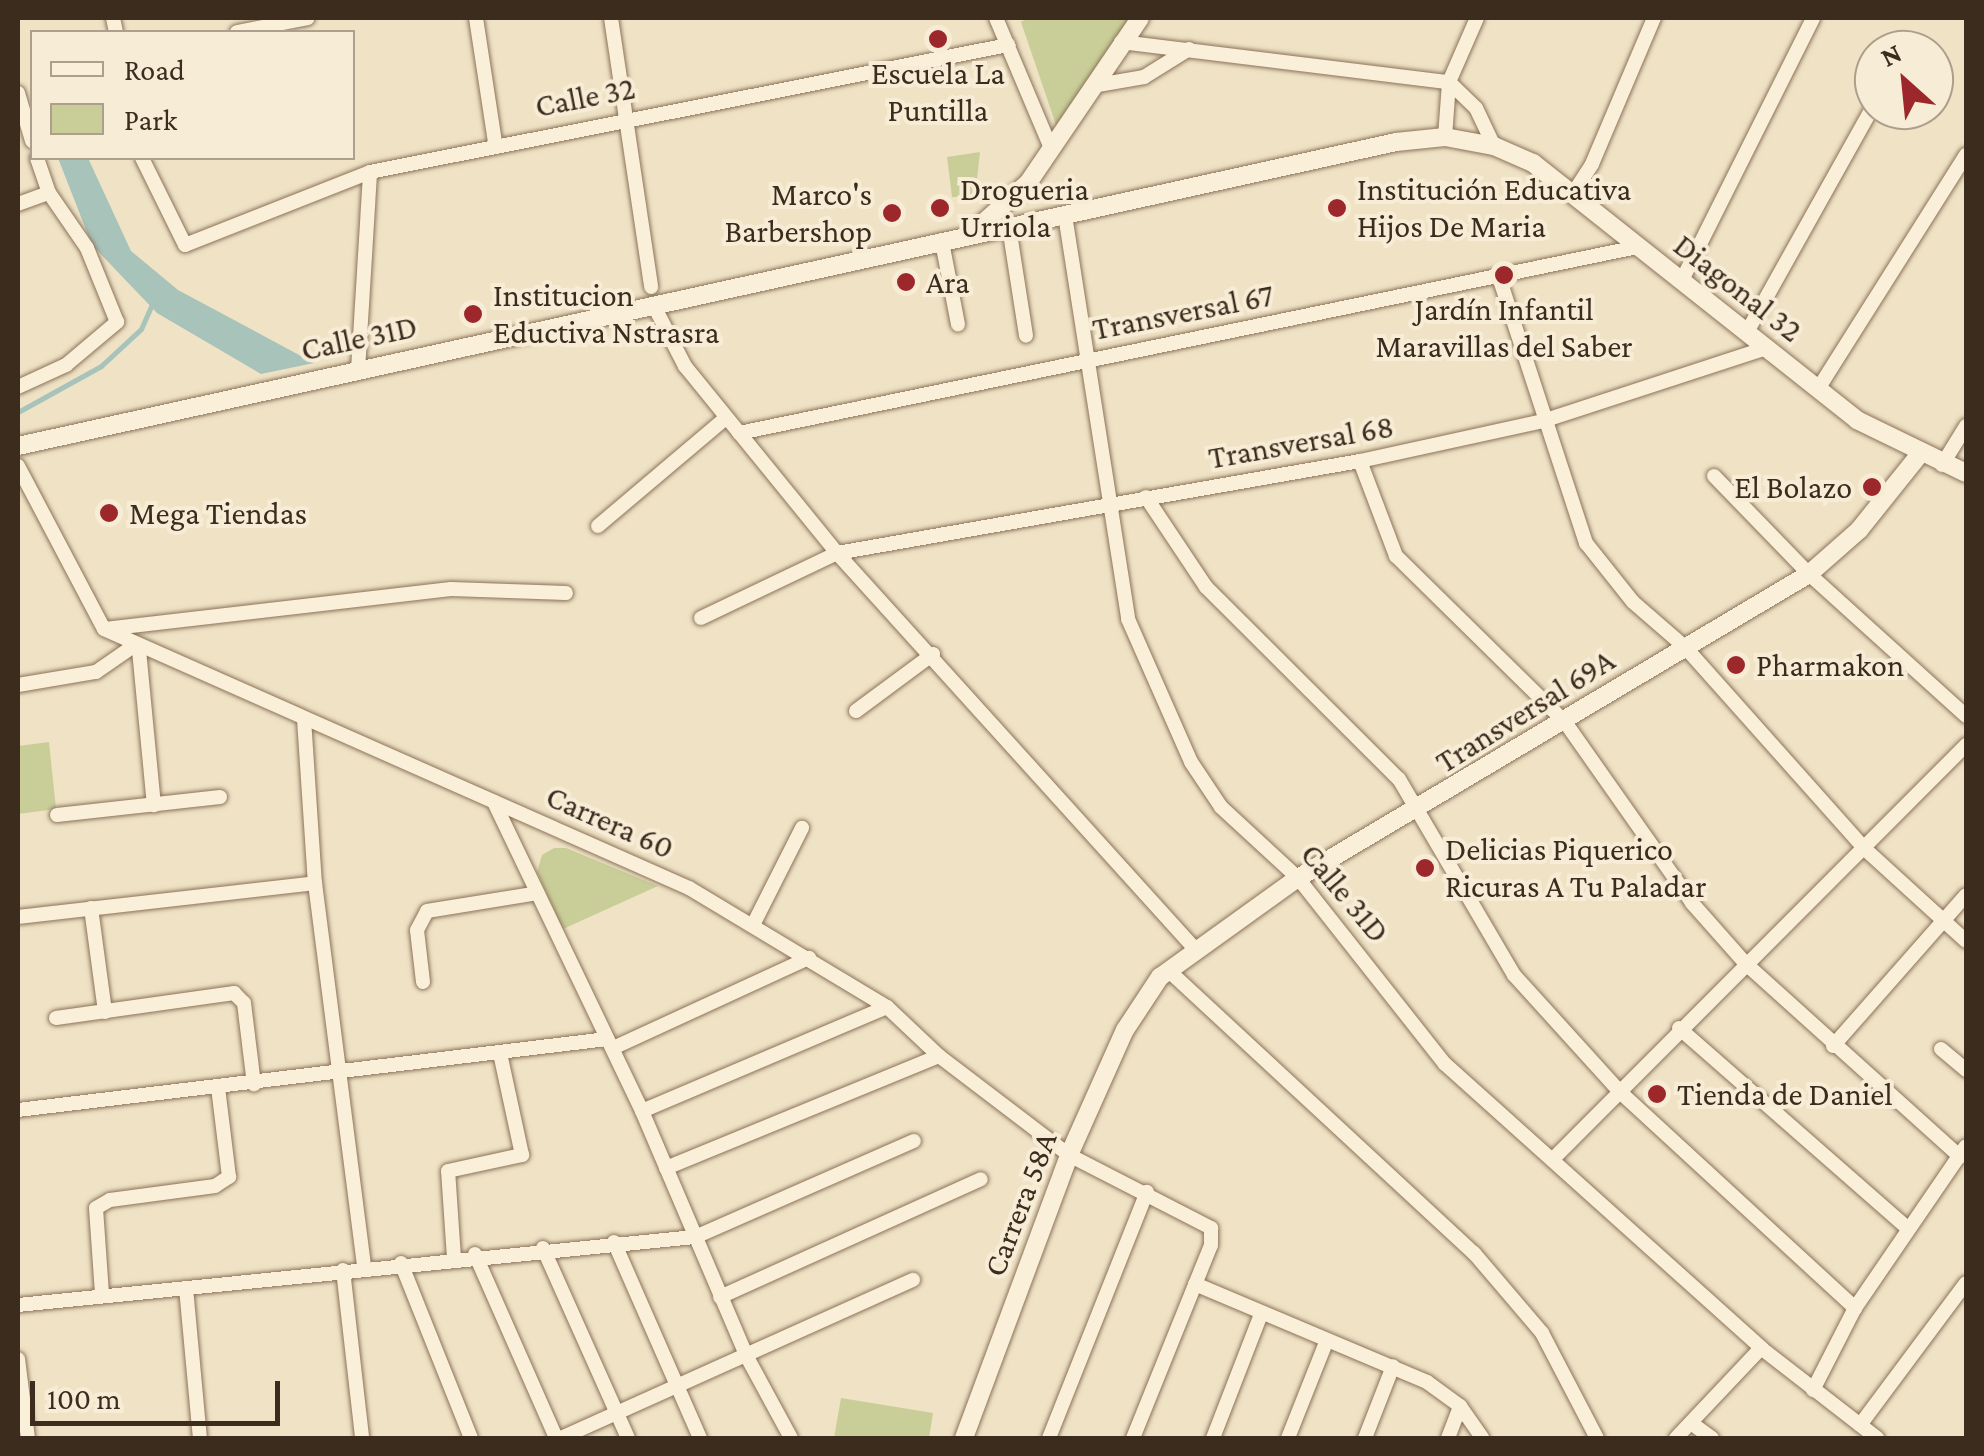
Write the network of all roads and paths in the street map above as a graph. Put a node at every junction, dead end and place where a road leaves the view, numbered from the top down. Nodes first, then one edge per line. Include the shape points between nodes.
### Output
1 (308, 18) edge
2 (476, 18) edge
3 (611, 18) edge
4 (996, 18) edge
5 (1140, 18) edge
6 (1477, 18) edge
7 (1654, 18) edge
8 (1813, 18) edge
9 (246, 30) edge
10 (1121, 42) junction
11 (1008, 45) junction
12 (1190, 50) junction
13 (1449, 82) junction
14 (1092, 86) junction
15 (18, 93) edge
16 (628, 116) junction
17 (1861, 130) edge
18 (30, 135) edge
19 (1445, 138) junction
20 (495, 142) junction
21 (1486, 144) junction
22 (1051, 148) junction
23 (1966, 155) edge
24 (39, 160) edge
25 (143, 160) edge
26 (370, 172) junction
27 (49, 193) junction
28 (1572, 195) junction
29 (18, 204) edge
30 (1065, 215) junction
31 (1008, 227) junction
32 (968, 236) junction
33 (942, 242) junction
34 (1637, 246) junction
35 (1498, 278) junction
36 (1682, 280) junction
37 (652, 296) junction
38 (958, 324) dead end
39 (1747, 332) junction
40 (1026, 336) dead end
41 (1767, 348) junction
42 (1087, 359) junction
43 (358, 370) junction
44 (18, 387) edge
45 (1818, 388) junction
46 (726, 418) junction
47 (1544, 421) junction
48 (1966, 426) edge
49 (740, 433) junction
50 (18, 446) edge
51 (1919, 455) junction
52 (1360, 461) junction
53 (1942, 465) junction
54 (18, 466) edge
55 (1966, 474) edge
56 (1714, 476) dead end
57 (1146, 498) junction
58 (1108, 503) junction
59 (598, 526) dead end
60 (837, 553) junction
61 (1809, 574) junction
62 (566, 593) dead end
63 (701, 618) dead end
64 (104, 629) junction
65 (1685, 647) junction
66 (135, 648) junction
67 (933, 654) junction
68 (18, 686) edge
69 (856, 710) dead end
70 (1966, 716) edge
71 (304, 719) junction
72 (1566, 722) junction
73 (1966, 745) edge
74 (220, 797) dead end
75 (494, 802) junction
76 (154, 805) junction
77 (1421, 810) junction
78 (57, 815) dead end
79 (802, 828) dead end
80 (1866, 850) junction
81 (1298, 878) junction
82 (315, 883) junction
83 (538, 893) junction
84 (1966, 896) edge
85 (91, 908) junction
86 (18, 917) edge
87 (1945, 922) junction
88 (753, 925) junction
89 (1966, 940) edge
90 (1196, 950) junction
91 (809, 958) junction
92 (1746, 964) junction
93 (1168, 970) junction
94 (422, 982) dead end
95 (1145, 998) joint
96 (887, 1007) junction
97 (105, 1012) junction
98 (56, 1018) dead end
99 (1680, 1028) junction
100 (610, 1043) junction
101 (1834, 1046) junction
102 (1941, 1049) dead end
103 (500, 1054) junction
104 (938, 1056) junction
105 (1966, 1070) edge
106 (343, 1074) junction
107 (254, 1084) junction
108 (218, 1088) junction
109 (1619, 1092) junction
110 (18, 1110) edge
111 (642, 1112) junction
112 (914, 1141) dead end
113 (1963, 1151) edge
114 (1069, 1155) junction
115 (1553, 1159) junction
116 (666, 1168) junction
117 (981, 1179) dead end
118 (1147, 1192) junction
119 (1909, 1228) junction
120 (695, 1237) junction
121 (614, 1242) junction
122 (543, 1248) junction
123 (475, 1254) junction
124 (454, 1258) junction
125 (401, 1263) junction
126 (364, 1268) junction
127 (343, 1270) junction
128 (912, 1280) dead end
129 (1966, 1283) edge
130 (1195, 1284) junction
131 (186, 1288) junction
132 (102, 1294) junction
133 (720, 1297) junction
134 (18, 1305) edge
135 (1854, 1308) junction
136 (1261, 1314) junction
137 (1327, 1340) junction
138 (1761, 1348) junction
139 (747, 1357) junction
140 (18, 1359) edge
141 (1393, 1366) junction
142 (677, 1388) junction
143 (1813, 1390) junction
144 (1460, 1406) junction
145 (617, 1414) junction
146 (1691, 1423) junction
147 (1860, 1425) junction
148 (28, 1438) edge
149 (200, 1438) edge
150 (362, 1438) edge
151 (470, 1438) edge
152 (559, 1438) edge
153 (628, 1438) edge
154 (700, 1438) edge
155 (791, 1438) edge
156 (964, 1438) edge
157 (1048, 1438) edge
158 (1133, 1438) edge
159 (1213, 1438) edge
160 (1288, 1438) edge
161 (1365, 1438) edge
162 (1448, 1438) edge
163 (1482, 1438) edge
164 (1597, 1438) edge
165 (1676, 1438) edge
166 (1712, 1438) edge
167 (1876, 1438) edge

1 - 9 street
2 - 20 street
3 - 16 street
4 - 11 street
5 - 10 street
6 - 13 street
7 - 28 street via 1592,164
8 - 36 street
10 - 12 street
10 - 14 street
11 - 16 street, Calle 32
11 - 22 street
12 - 13 street
12 - 14 street via 1144,78
13 - 19 street
13 - 21 street via 1476,108
14 - 22 street
15 - 18 street
16 - 20 street, Calle 32
16 - 37 street
17 - 39 street
19 - 21 street, Calle 31D
19 - 30 street, Calle 31D via 1396,142
20 - 26 street, Calle 32
21 - 28 street, Diagonal 32 via 1532,164
22 - 32 street via 1017,195
23 - 45 street
24 - 27 street
25 - 26 street, Calle 32 via 185,244
26 - 43 street
27 - 29 street
27 - 44 street via 87,248 116,322 66,365
28 - 34 street, Diagonal 32
30 - 31 street, Calle 31D
30 - 42 street, Calle 31D
31 - 32 street, Calle 31D
31 - 40 street
32 - 33 street, Calle 31D
33 - 37 street, Calle 31D
33 - 38 street
34 - 35 street, Transversal 67
34 - 36 street, Diagonal 32
35 - 42 street, Transversal 67
35 - 47 street
36 - 39 street, Diagonal 32
37 - 43 street, Calle 31D
37 - 46 street via 685,366
39 - 41 street, Diagonal 32
41 - 45 street, Diagonal 32
41 - 47 street, Transversal 68
42 - 49 street, Transversal 67
42 - 58 street, Calle 31D
43 - 50 street, Calle 31D
45 - 51 street, Diagonal 32
46 - 49 street
46 - 59 street
47 - 52 street, Transversal 68
47 - 65 street via 1586,542 1633,602
48 - 53 street
49 - 60 street
51 - 53 street, Diagonal 32
51 - 61 street, Transversal 69A via 1870,518
52 - 57 street, Transversal 68
52 - 72 street via 1396,556
53 - 55 street, Diagonal 32
54 - 64 street, Carrera 60
56 - 61 street
57 - 58 street, Transversal 68
57 - 77 street via 1206,588 1399,778
58 - 60 street, Transversal 68
58 - 81 street, Calle 31D via 1128,619 1191,762 1220,807
60 - 63 street, Transversal 68
60 - 67 street
61 - 65 street, Transversal 69A
61 - 70 street
62 - 64 street via 451,588
64 - 66 street, Carrera 60
65 - 72 street, Transversal 69A
65 - 80 street
66 - 68 street via 96,672
66 - 71 street, Carrera 60
66 - 76 street
67 - 69 street
67 - 90 street
71 - 75 street, Carrera 60
71 - 82 street
72 - 77 street, Transversal 69A
72 - 92 street via 1692,902
73 - 80 street
74 - 76 street
75 - 83 street
75 - 88 street, Carrera 60 via 642,864
76 - 78 street
77 - 81 street, Transversal 69A
77 - 109 street via 1514,974
79 - 88 street
80 - 87 street
80 - 92 street
81 - 90 street, Transversal 69A
81 - 115 street, Calle 31D via 1445,1064
82 - 85 street
82 - 106 street
83 - 94 street via 427,912 417,930
83 - 100 street
84 - 87 street
85 - 86 street
85 - 97 street
87 - 89 street
87 - 101 street
88 - 91 street, Carrera 60
90 - 93 street, Transversal 69A
91 - 96 street, Carrera 60
91 - 100 street
92 - 99 street
92 - 101 street
93 - 95 street, Transversal 69A
93 - 164 street via 1474,1252 1542,1334
95 - 114 street, Carrera 58A
96 - 104 street, Carrera 60
96 - 111 street
97 - 98 street
97 - 107 street via 241,996
99 - 109 street
99 - 119 street
100 - 103 street
100 - 111 street
101 - 113 street
102 - 105 street
103 - 106 street
103 - 124 street via 522,1155 448,1170
104 - 114 street, Carrera 60
104 - 116 street
106 - 107 street
106 - 126 street
107 - 108 street
108 - 110 street
108 - 132 street via 229,1177 215,1186 110,1200 96,1208
109 - 115 street
109 - 135 street
111 - 116 street
112 - 120 street
113 - 119 street
114 - 118 street, Carrera 60
114 - 156 street, Carrera 58A
115 - 138 street, Calle 31D
116 - 120 street
117 - 133 street
118 - 130 street, Carrera 60 via 1211,1228
118 - 157 street
119 - 135 street
120 - 121 street
120 - 133 street
121 - 122 street
121 - 142 street
122 - 123 street
122 - 145 street
123 - 124 street
123 - 152 street
124 - 125 street
125 - 126 street
125 - 151 street
126 - 127 street
127 - 131 street
127 - 150 street
128 - 139 street
129 - 147 street
130 - 136 street
130 - 158 street
131 - 132 street
131 - 149 street
132 - 134 street
133 - 139 street
135 - 143 street
136 - 137 street
136 - 159 street
137 - 141 street
137 - 160 street
138 - 143 street, Calle 31D
138 - 146 street
139 - 142 street
139 - 155 street
140 - 148 street
141 - 144 street
141 - 161 street
142 - 145 street
142 - 154 street
143 - 147 street, Calle 31D
144 - 162 street
144 - 163 street
145 - 152 street
145 - 153 street
146 - 165 street
146 - 166 street
147 - 167 street, Calle 31D

